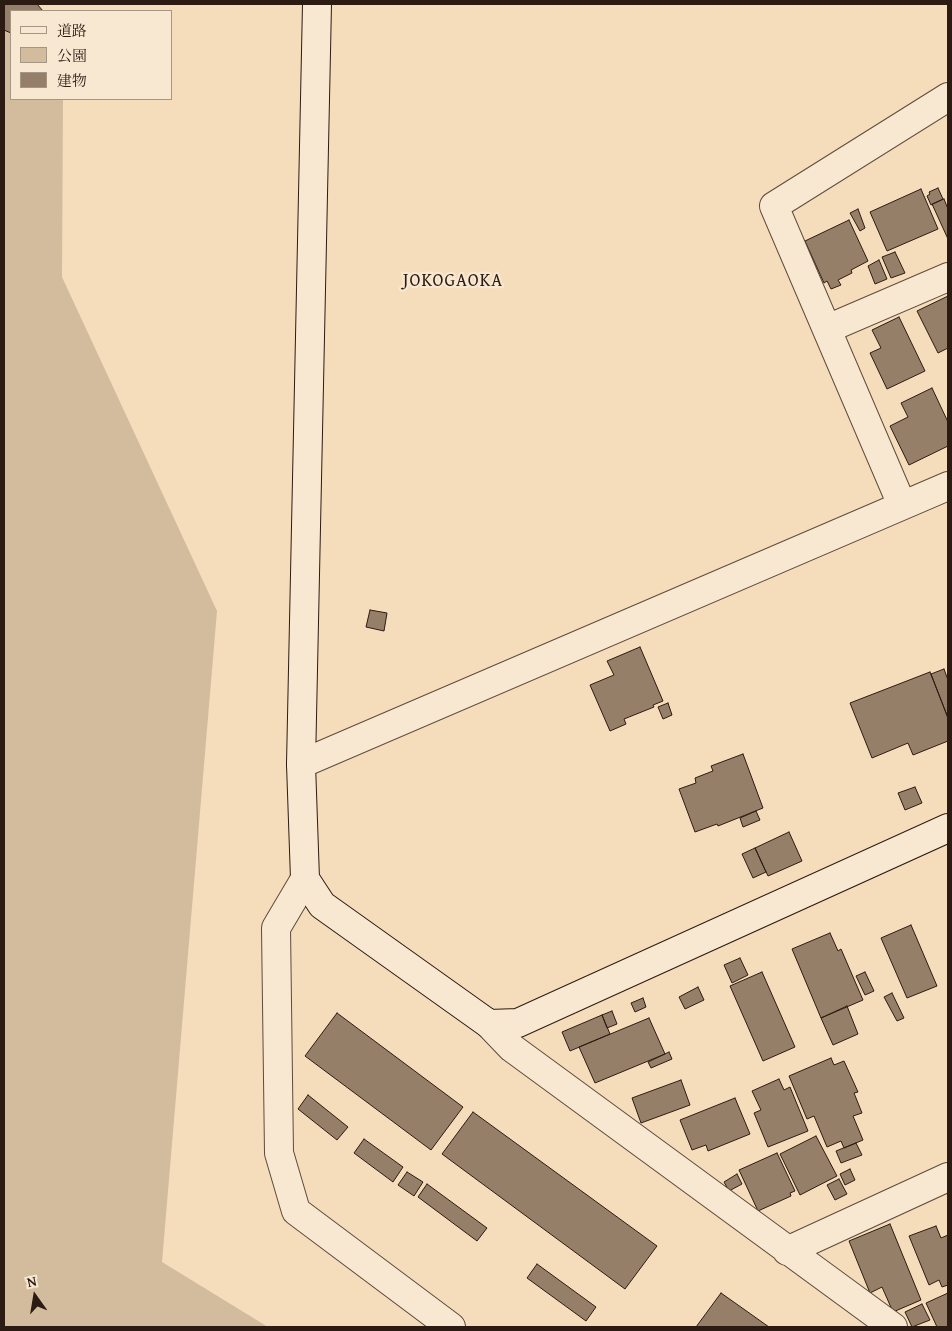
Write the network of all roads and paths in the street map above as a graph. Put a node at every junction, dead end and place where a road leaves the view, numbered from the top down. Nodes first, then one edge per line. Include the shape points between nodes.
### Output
1 (317, 4) edge
2 (948, 97) edge
3 (948, 277) edge
4 (827, 329) junction
5 (948, 486) edge
6 (902, 505) junction
7 (301, 764) junction
8 (948, 828) edge
9 (305, 879) junction
10 (489, 1024) junction
11 (948, 1176) edge
12 (787, 1251) junction
13 (451, 1327) edge
14 (893, 1327) edge

1 - 7 street
2 - 4 street via 774,206
3 - 4 street
4 - 6 street
5 - 6 street
6 - 7 street
7 - 9 street
8 - 10 street via 518,1023
9 - 10 street via 322,905
9 - 13 street via 276,928 279,1153 296,1211
10 - 12 street via 512,1048
11 - 12 street
12 - 14 street

